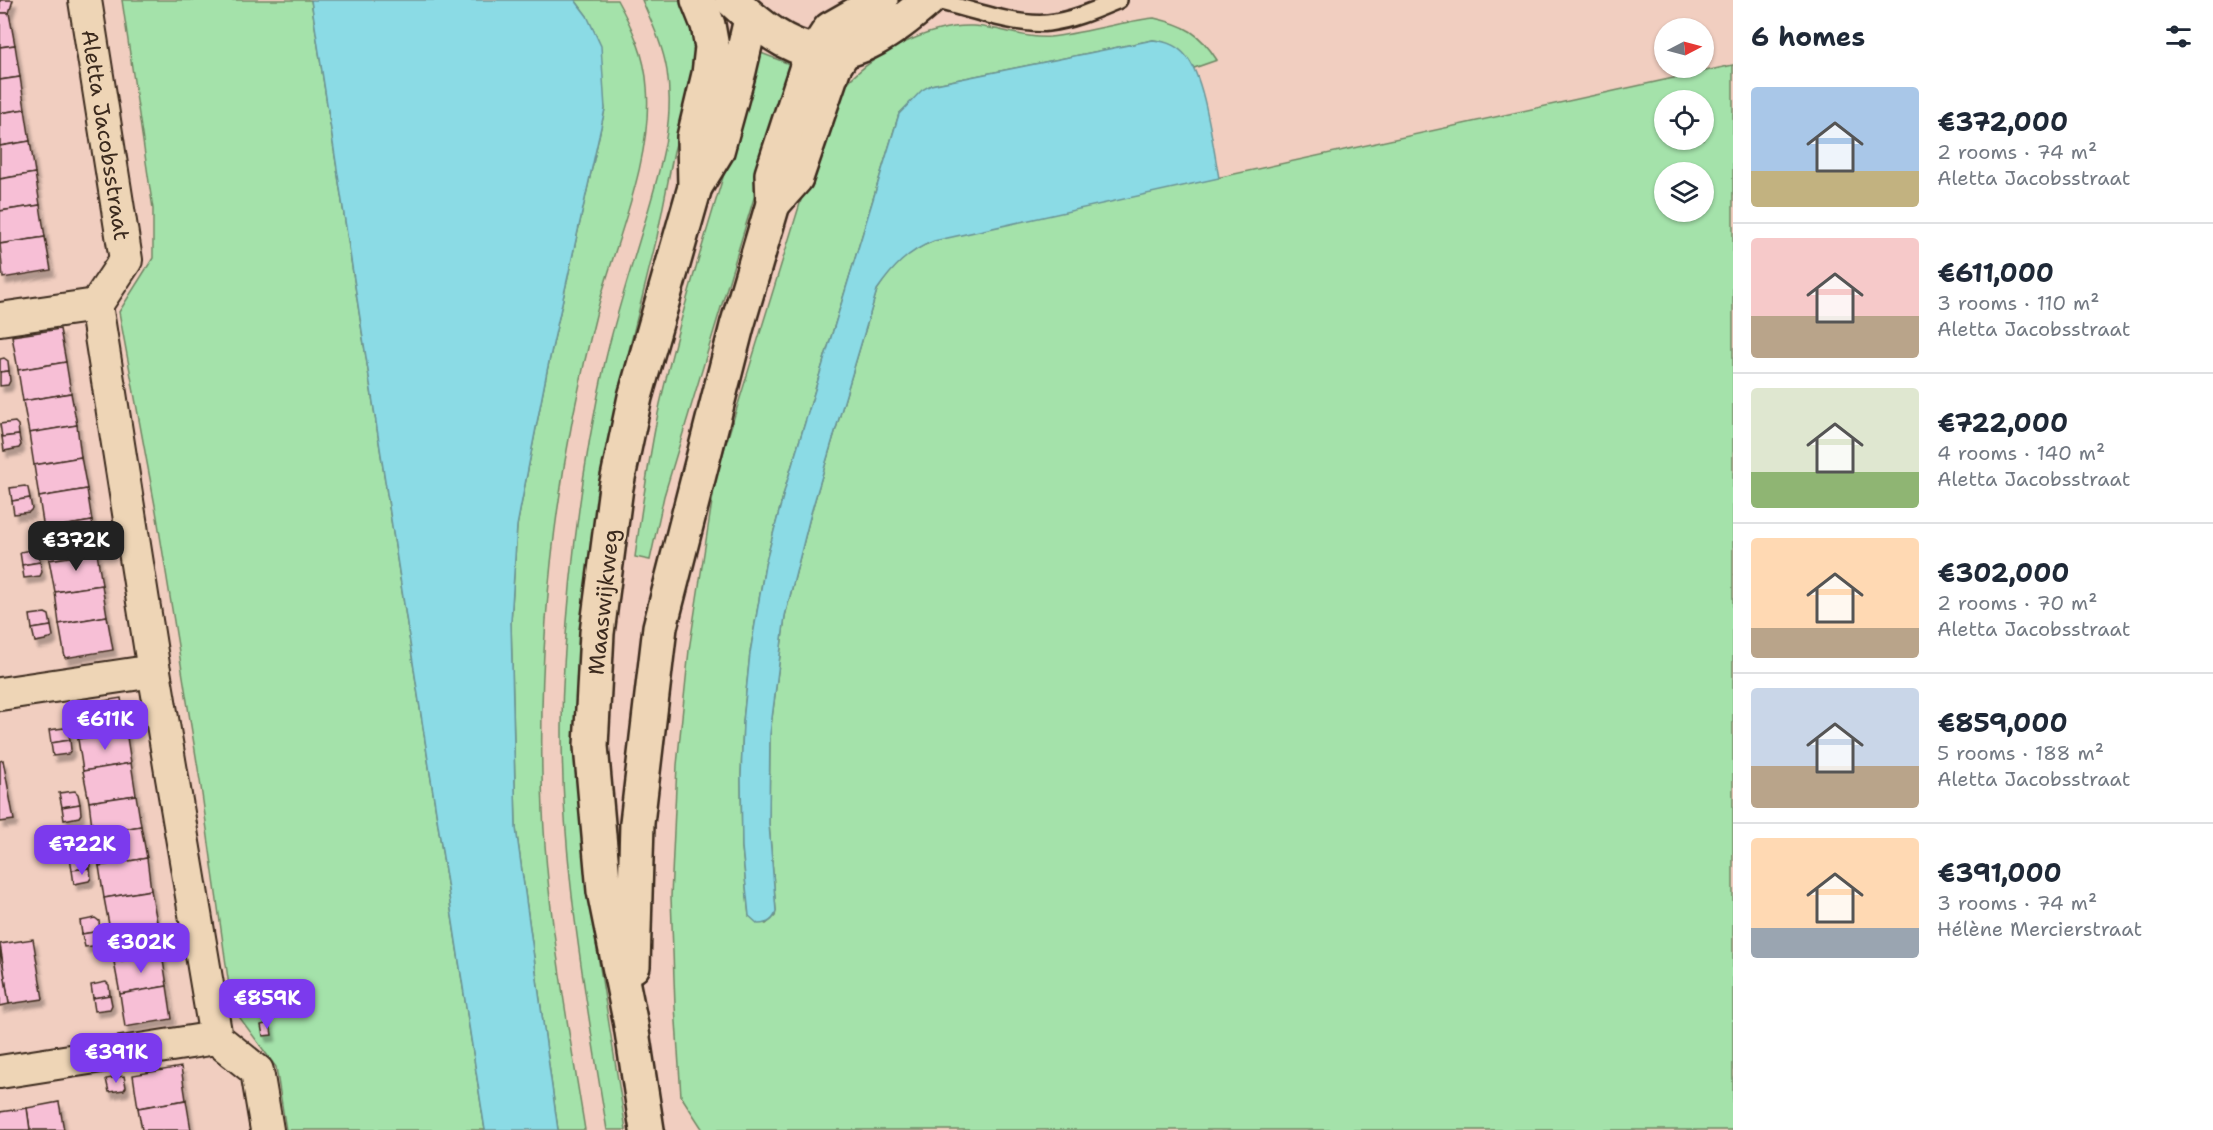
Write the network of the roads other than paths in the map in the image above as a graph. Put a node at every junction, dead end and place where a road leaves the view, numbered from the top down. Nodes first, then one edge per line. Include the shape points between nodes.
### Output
1 (85, 0) edge
2 (881, 0) edge
3 (928, 0) edge
4 (933, 0) edge
5 (1119, 0) edge
6 (742, 9) edge
7 (703, 12) edge
8 (830, 52) junction
9 (695, 187) junction
10 (96, 305) junction
11 (0, 319) edge
12 (154, 671) junction
13 (0, 694) edge
14 (631, 1025) junction
15 (216, 1038) junction
16 (0, 1072) edge
17 (651, 1122) edge
18 (267, 1130) edge

1 - 10 street, Aletta Jacobsstraat via 126,260
2 - 8 street, Maaswijkweg via 830,29
3 - 8 street via 888,33 866,45
4 - 5 lane via 1045,24
6 - 8 street via 768,32 793,46
6 - 9 street, Maaswijkweg via 740,71 717,151
7 - 9 street, Maaswijkweg via 712,47 694,137
8 - 14 street, Maaswijkweg via 834,67 796,178 773,204 737,326 660,627 637,822
9 - 14 street, Maaswijkweg via 635,397 616,487 597,633 591,746 604,891
10 - 11 street
10 - 12 street
12 - 13 street
12 - 15 street
14 - 17 street, Maaswijkweg
15 - 16 street
15 - 18 street via 257,1071

